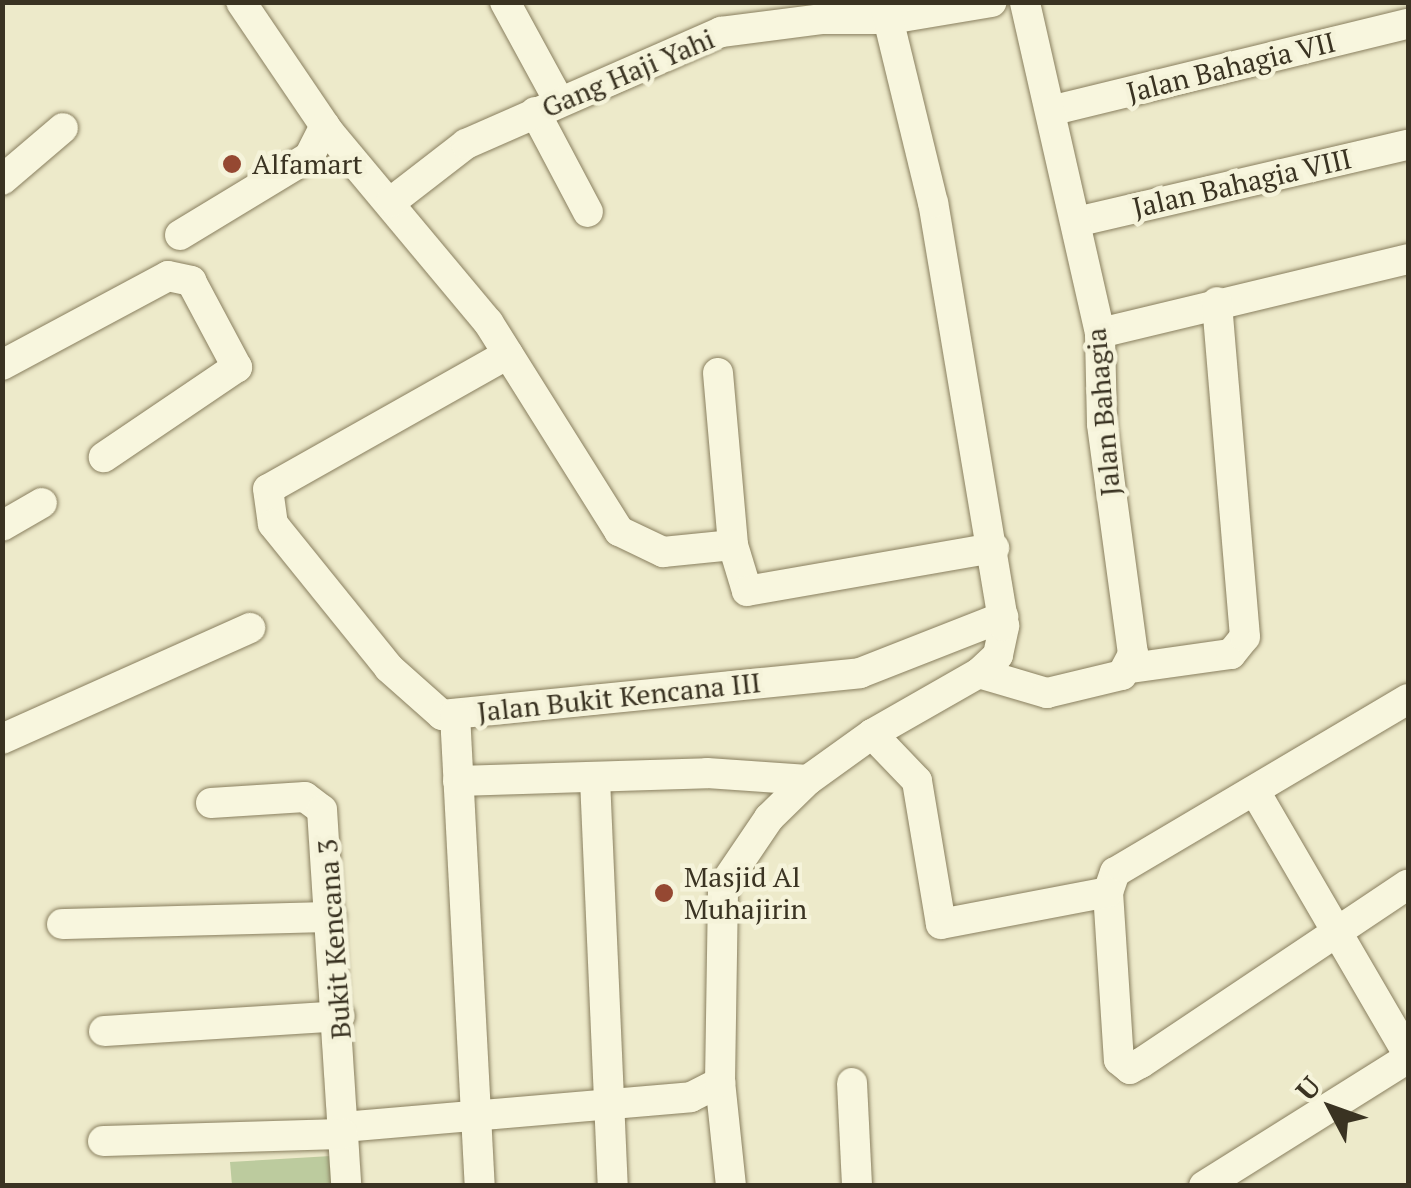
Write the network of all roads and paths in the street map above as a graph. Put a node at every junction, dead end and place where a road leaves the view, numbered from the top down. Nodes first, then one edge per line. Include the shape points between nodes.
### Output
1 (241, 2) edge
2 (505, 2) edge
3 (992, 2) edge
4 (1025, 2) edge
5 (887, 11) edge
6 (1408, 24) edge
7 (547, 107) junction
8 (1054, 110) junction
9 (325, 126) junction
10 (63, 128) dead end
11 (1408, 145) edge
12 (2, 180) edge
13 (390, 202) junction
14 (588, 212) dead end
15 (1076, 222) junction
16 (180, 235) dead end
17 (1408, 259) edge
18 (1217, 302) junction
19 (1100, 333) junction
20 (508, 354) junction
21 (2, 365) edge
22 (718, 373) dead end
23 (104, 457) dead end
24 (42, 504) dead end
25 (2, 526) edge
26 (733, 546) junction
27 (994, 548) junction
28 (1003, 617) junction
29 (250, 628) dead end
30 (1131, 668) junction
31 (979, 673) junction
32 (1408, 699) edge
33 (455, 714) junction
34 (872, 734) junction
35 (2, 739) edge
36 (595, 779) junction
37 (808, 780) junction
38 (458, 781) junction
39 (1256, 793) junction
40 (211, 804) dead end
41 (1408, 884) edge
42 (1108, 892) junction
43 (332, 918) junction
44 (62, 924) dead end
45 (1335, 929) junction
46 (340, 1016) junction
47 (104, 1031) dead end
48 (1408, 1056) edge
49 (720, 1082) junction
50 (852, 1082) dead end
51 (609, 1107) junction
52 (476, 1117) junction
53 (343, 1130) junction
54 (103, 1141) dead end
55 (346, 1186) edge
56 (480, 1186) edge
57 (613, 1186) edge
58 (731, 1186) edge
59 (857, 1186) edge
60 (1204, 1186) edge

1 - 9 street
2 - 7 street
3 - 5 street, Gang Haji Yahi
4 - 8 street, Jalan Bahagia
5 - 7 street, Gang Haji Yahi via 721,32
5 - 27 street via 933,203
6 - 8 street, Jalan Bahagia VII
7 - 13 street, Gang Haji Yahi via 466,144
7 - 14 street
8 - 15 street, Jalan Bahagia
9 - 13 street
9 - 16 street via 309,157
10 - 12 street
11 - 15 street, Jalan Bahagia VIII
13 - 20 street
15 - 19 street, Jalan Bahagia
17 - 18 street
18 - 19 street
18 - 30 street via 1245,637 1231,654
19 - 30 street, Jalan Bahagia via 1102,424
20 - 26 street via 619,531 662,552
20 - 33 street, Jalan Bukit Kencana III via 268,489 273,524 390,668 442,715
21 - 23 street via 168,276 190,280 236,367
22 - 26 street
24 - 25 street
26 - 27 street via 740,583 754,593
27 - 28 street
28 - 31 street via 998,655
28 - 33 street, Jalan Bukit Kencana III via 860,673
29 - 35 street
30 - 31 street via 1047,694
31 - 34 street
32 - 39 street
33 - 38 street
34 - 37 street
34 - 42 street via 916,782 941,924
36 - 37 street via 707,773
36 - 38 street
36 - 51 street
37 - 49 street via 769,818 723,886
38 - 52 street
39 - 42 street via 1121,868
39 - 45 street
40 - 43 street, Bukit Kencana 3 via 317,800 325,820
41 - 45 street
42 - 45 street via 1115,1048 1130,1069
43 - 44 street
43 - 46 street, Bukit Kencana 3
45 - 48 street
46 - 47 street
46 - 53 street, Bukit Kencana 3
48 - 60 street
49 - 51 street via 691,1097
49 - 58 street
50 - 59 street
51 - 52 street
51 - 57 street
52 - 53 street
52 - 56 street
53 - 54 street
53 - 55 street, Bukit Kencana 3

